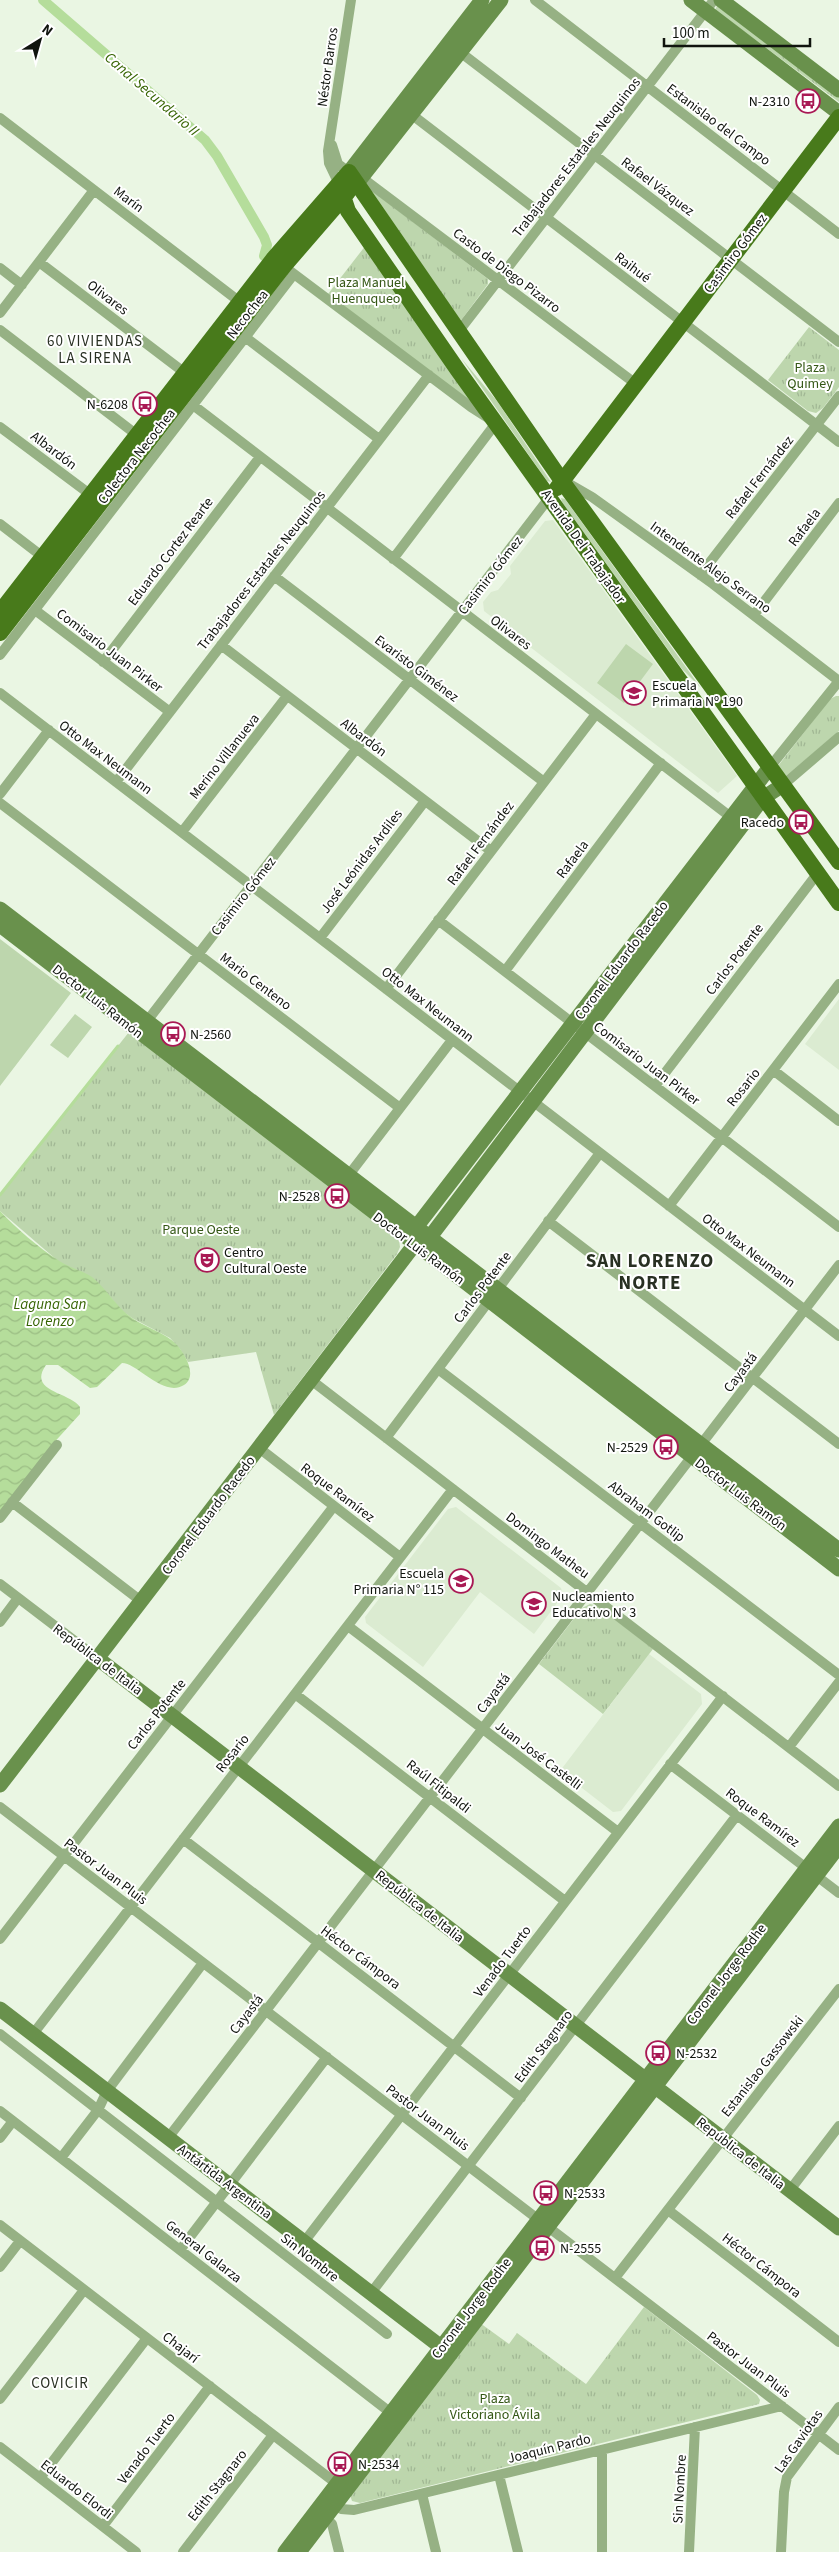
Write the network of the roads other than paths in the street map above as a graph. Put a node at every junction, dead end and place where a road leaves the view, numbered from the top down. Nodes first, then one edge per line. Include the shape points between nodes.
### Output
1 (351, 0) edge
2 (482, 0) edge
3 (501, 0) edge
4 (535, 0) edge
5 (690, 0) edge
6 (721, 0) edge
7 (710, 6) edge
8 (460, 52) junction
9 (648, 87) junction
10 (839, 90) edge
11 (411, 114) junction
12 (839, 115) edge
13 (0, 118) edge
14 (595, 155) junction
15 (350, 183) junction
16 (94, 190) junction
17 (783, 190) junction
18 (546, 218) junction
19 (839, 234) edge
20 (731, 259) junction
21 (39, 262) junction
22 (0, 268) edge
23 (289, 270) junction
24 (498, 280) junction
25 (22, 285) junction
26 (240, 302) junction
27 (0, 313) edge
28 (683, 322) junction
29 (0, 330) edge
30 (460, 331) junction
31 (246, 337) junction
32 (839, 342) edge
33 (185, 373) junction
34 (429, 375) junction
35 (636, 384) junction
36 (839, 396) edge
37 (193, 405) junction
38 (496, 423) junction
39 (817, 425) junction
40 (0, 427) edge
41 (137, 435) junction
42 (379, 439) junction
43 (839, 442) edge
44 (260, 457) junction
45 (562, 481) junction
46 (91, 495) junction
47 (549, 498) junction
48 (839, 503) edge
49 (327, 508) junction
50 (0, 524) edge
51 (43, 557) junction
52 (393, 558) junction
53 (700, 575) junction
54 (274, 576) junction
55 (35, 610) junction
56 (462, 611) junction
57 (0, 612) edge
58 (754, 615) junction
59 (0, 633) edge
60 (221, 645) junction
61 (0, 656) edge
62 (103, 662) junction
63 (409, 679) junction
64 (839, 681) edge
65 (0, 693) edge
66 (287, 696) junction
67 (170, 712) junction
68 (596, 714) junction
69 (49, 730) junction
70 (839, 737) edge
71 (356, 748) junction
72 (661, 763) junction
73 (770, 767) junction
74 (116, 782) junction
75 (544, 782) junction
76 (783, 785) junction
77 (759, 792) junction
78 (0, 794) edge
79 (425, 801) junction
80 (0, 803) edge
81 (736, 821) junction
82 (182, 832) junction
83 (491, 851) junction
84 (839, 862) edge
85 (817, 874) junction
86 (251, 885) junction
87 (839, 904) edge
88 (0, 909) edge
89 (438, 920) junction
90 (0, 925) edge
91 (320, 938) junction
92 (198, 954) junction
93 (505, 971) junction
94 (839, 984) edge
95 (386, 989) junction
96 (573, 1023) junction
97 (143, 1026) junction
98 (585, 1033) junction
99 (452, 1040) junction
100 (773, 1070) junction
101 (655, 1086) junction
102 (520, 1092) junction
103 (533, 1101) junction
104 (400, 1108) junction
105 (839, 1121) edge
106 (722, 1137) junction
107 (600, 1153) junction
108 (344, 1180) junction
109 (669, 1206) junction
110 (548, 1222) junction
111 (417, 1226) junction
112 (839, 1226) edge
113 (430, 1236) junction
114 (415, 1244) junction
115 (839, 1265) edge
116 (498, 1288) junction
117 (489, 1301) junction
118 (804, 1310) junction
119 (839, 1336) edge
120 (438, 1368) junction
121 (752, 1378) junction
122 (311, 1380) junction
123 (386, 1438) junction
124 (701, 1444) junction
125 (839, 1444) edge
126 (57, 1445) dead end
127 (258, 1448) junction
128 (692, 1457) junction
129 (453, 1489) junction
130 (12, 1502) junction
131 (334, 1506) junction
132 (0, 1518) edge
133 (641, 1524) junction
134 (839, 1550) edge
135 (400, 1557) junction
136 (839, 1569) edge
137 (0, 1584) edge
138 (588, 1593) junction
139 (18, 1598) junction
140 (141, 1602) junction
141 (0, 1622) edge
142 (348, 1626) junction
143 (98, 1658) junction
144 (839, 1675) edge
145 (839, 1682) edge
146 (295, 1694) junction
147 (722, 1696) junction
148 (172, 1716) junction
149 (483, 1729) junction
150 (789, 1747) junction
151 (670, 1764) junction
152 (239, 1767) junction
153 (0, 1786) edge
154 (839, 1786) edge
155 (431, 1798) junction
156 (0, 1807) edge
157 (737, 1815) junction
158 (839, 1826) edge
159 (618, 1832) junction
160 (183, 1839) junction
161 (839, 1846) edge
162 (64, 1856) junction
163 (375, 1871) junction
164 (812, 1872) junction
165 (839, 1893) edge
166 (565, 1901) junction
167 (131, 1907) junction
168 (0, 1939) edge
169 (319, 1943) junction
170 (203, 1963) junction
171 (509, 1974) junction
172 (839, 1989) edge
173 (0, 2008) edge
174 (266, 2011) junction
175 (576, 2026) junction
176 (0, 2034) edge
177 (33, 2034) junction
178 (454, 2046) junction
179 (327, 2057) junction
180 (650, 2083) junction
181 (107, 2091) junction
182 (521, 2098) junction
183 (98, 2110) junction
184 (0, 2111) edge
185 (402, 2114) junction
186 (13, 2121) junction
187 (839, 2126) edge
188 (0, 2138) edge
189 (168, 2138) junction
190 (723, 2139) junction
191 (61, 2158) junction
192 (469, 2166) junction
193 (229, 2184) junction
194 (790, 2190) junction
195 (216, 2202) junction
196 (668, 2210) junction
197 (543, 2223) junction
198 (0, 2225) edge
199 (839, 2228) edge
200 (20, 2241) junction
201 (304, 2242) junction
202 (180, 2250) junction
203 (0, 2267) edge
204 (616, 2278) junction
205 (84, 2290) junction
206 (371, 2293) junction
207 (387, 2334) dead end
208 (146, 2338) junction
209 (839, 2342) edge
210 (446, 2351) junction
211 (210, 2386) junction
212 (0, 2399) edge
213 (782, 2406) junction
214 (839, 2407) edge
215 (392, 2413) junction
216 (695, 2427) junction
217 (818, 2434) junction
218 (273, 2435) junction
219 (0, 2447) edge
220 (602, 2450) junction
221 (839, 2450) edge
222 (498, 2475) junction
223 (40, 2478) junction
224 (342, 2488) junction
225 (422, 2494) junction
226 (326, 2508) junction
227 (103, 2526) junction
228 (136, 2552) edge
229 (183, 2552) edge
230 (286, 2552) edge
231 (300, 2552) edge
232 (339, 2552) edge
233 (436, 2552) edge
234 (518, 2552) edge
235 (602, 2552) edge
236 (689, 2552) edge
237 (781, 2552) edge

1 - 15 street, Néstor Barros via 329,164
2 - 15 main road, Necochea
3 - 8 main road, Necochea
4 - 9 street, Estanislao del Campo
5 - 7 main road
6 - 10 main road
7 - 9 street, Trabajadores Estatales Neuquinos
7 - 12 main road
8 - 11 main road, Necochea
8 - 14 street, Rafael Vázquez
9 - 14 street, Trabajadores Estatales Neuquinos
9 - 17 street, Estanislao del Campo
11 - 15 main road, Necochea
11 - 18 street, Raihué
12 - 17 main road, Casimiro Gómez
13 - 16 street, Marín
14 - 18 street, Trabajadores Estatales Neuquinos
14 - 20 street, Rafael Vázquez
15 - 23 main road, Necochea
15 - 24 street, Casto de Diego Pizarro
15 - 26 main road, Necochea via 287,242
15 - 30 main road, Avenida Del Trabajador
15 - 38 main road, Avenida Del Trabajador via 348,211
16 - 21 street
16 - 26 street, Marín
17 - 19 street, Estanislao del Campo
17 - 20 main road, Casimiro Gómez
18 - 24 street, Trabajadores Estatales Neuquinos
18 - 28 street, Raihué
20 - 28 main road, Casimiro Gómez
20 - 32 street, Rafael Vázquez
21 - 25 street
21 - 33 street, Olivares
22 - 25 street
23 - 31 street, Colectora Necochea
23 - 34 street
23 - 59 main road, Necochea
24 - 30 street, Trabajadores Estatales Neuquinos
24 - 35 street, Casto de Diego Pizarro
25 - 27 street
26 - 33 main road, Necochea
28 - 35 main road, Casimiro Gómez
28 - 39 street, Raihué
29 - 41 street
30 - 45 main road, Avenida Del Trabajador
31 - 37 street, Colectora Necochea
31 - 42 street
33 - 41 main road, Necochea
34 - 38 street
34 - 42 street, Trabajadores Estatales Neuquinos
35 - 45 main road, Casimiro Gómez
36 - 39 street, Rafael Fernández
37 - 44 street, Olivares
37 - 55 street, Colectora Necochea
38 - 47 main road, Avenida Del Trabajador
38 - 52 street
39 - 43 street, Raihué
39 - 53 street, Rafael Fernández
40 - 46 street, Albardón
41 - 46 main road, Necochea
42 - 49 street, Trabajadores Estatales Neuquinos
44 - 49 street, Olivares
44 - 62 street, Eduardo Cortez Rearte
45 - 47 main road, Casimiro Gómez
45 - 53 street, Intendente Alejo Serrano via 592,497
45 - 73 main road, Avenida Del Trabajador
46 - 51 main road, Necochea
47 - 56 street, Casimiro Gómez
47 - 77 main road, Avenida Del Trabajador
48 - 58 street, Rafaela
49 - 52 street, Olivares
49 - 54 street, Trabajadores Estatales Neuquinos
50 - 51 street
51 - 57 main road, Necochea
52 - 56 street, Olivares
53 - 58 street, Intendente Alejo Serrano
54 - 60 street, Trabajadores Estatales Neuquinos
54 - 63 street, Evaristo Giménez
55 - 61 street, Colectora Necochea
55 - 62 street, Comisario Juan Pirker
56 - 63 street, Casimiro Gómez
56 - 68 street, Olivares
58 - 64 street, Intendente Alejo Serrano
60 - 66 street, Albardón
60 - 67 street, Trabajadores Estatales Neuquinos
62 - 67 street, Comisario Juan Pirker
63 - 71 street, Casimiro Gómez
63 - 75 street, Evaristo Giménez
64 - 73 street, Coronel Eduardo Racedo
65 - 69 street, Otto Max Neumann
66 - 71 street, Albardón
66 - 82 street, Merino Villanueva
67 - 74 street, Trabajadores Estatales Neuquinos
68 - 72 street, Olivares
68 - 75 street, Rafael Fernández
69 - 74 street, Otto Max Neumann
69 - 78 street
70 - 76 street, Coronel Eduardo Racedo
71 - 79 street, Albardón
71 - 86 street, Casimiro Gómez
72 - 81 street, Olivares
72 - 93 street, Rafaela
73 - 76 main road, Avenida Del Trabajador
73 - 77 main road, Coronel Eduardo Racedo
74 - 82 street, Otto Max Neumann
75 - 83 street, Rafael Fernández
76 - 77 main road, Coronel Eduardo Racedo
76 - 84 main road, Avenida Del Trabajador
77 - 81 main road, Coronel Eduardo Racedo
77 - 85 main road, Avenida Del Trabajador
79 - 83 street, Albardón
79 - 91 street, José Leónidas Ardiles
80 - 92 street, Mario Centeno
81 - 96 main road, Coronel Eduardo Racedo
81 - 98 main road, Coronel Eduardo Racedo
82 - 86 street, Otto Max Neumann
83 - 89 street, Rafael Fernández
85 - 87 main road, Avenida Del Trabajador
85 - 101 street, Carlos Potente
86 - 91 street, Otto Max Neumann
86 - 92 street, Casimiro Gómez
88 - 97 main road, Doctor Luis Ramón
89 - 93 street, Comisario Juan Pirker
89 - 95 street, Rafael Fernández
90 - 97 main road, Doctor Luis Ramón
91 - 95 street, Otto Max Neumann
92 - 97 street, Casimiro Gómez
92 - 104 street, Mario Centeno
93 - 96 street, Comisario Juan Pirker
94 - 100 street, Rosario
95 - 99 street, Otto Max Neumann
96 - 98 street, Comisario Juan Pirker
96 - 102 main road, Coronel Eduardo Racedo
97 - 108 main road, Doctor Luis Ramón
98 - 101 street, Comisario Juan Pirker
98 - 103 main road, Coronel Eduardo Racedo
99 - 102 street, Otto Max Neumann
99 - 104 street
100 - 105 street
100 - 106 street, Rosario
101 - 106 street, Comisario Juan Pirker
102 - 103 street, Otto Max Neumann
102 - 111 main road, Coronel Eduardo Racedo
103 - 107 street, Otto Max Neumann
103 - 113 main road, Coronel Eduardo Racedo
104 - 108 street
106 - 109 street, Rosario
106 - 112 street, Comisario Juan Pirker
107 - 109 street, Otto Max Neumann
107 - 110 street, Carlos Potente
108 - 111 main road, Doctor Luis Ramón
108 - 114 main road, Doctor Luis Ramón
109 - 118 street, Otto Max Neumann
110 - 116 street, Carlos Potente
110 - 121 street
111 - 113 main road, Doctor Luis Ramón
111 - 114 main road
113 - 114 main road, Coronel Eduardo Racedo
113 - 116 main road, Doctor Luis Ramón
114 - 117 main road, Doctor Luis Ramón
114 - 122 main road, Coronel Eduardo Racedo
115 - 118 street, Cayastá
116 - 117 street, Carlos Potente
116 - 124 main road, Doctor Luis Ramón
117 - 120 street, Carlos Potente
117 - 128 main road, Doctor Luis Ramón
118 - 119 street, Otto Max Neumann
118 - 121 street, Cayastá
120 - 123 street, Carlos Potente
120 - 133 street, Abraham Gotlip
121 - 124 street, Cayastá
121 - 125 street
122 - 123 street, Domingo Matheu
122 - 127 main road, Coronel Eduardo Racedo
123 - 129 street, Domingo Matheu
124 - 128 street, Cayastá
124 - 134 main road, Doctor Luis Ramón
126 - 130 street
127 - 131 street, Roque Ramírez
127 - 140 main road, Coronel Eduardo Racedo
128 - 133 street, Cayastá
128 - 136 main road, Doctor Luis Ramón
129 - 135 street, Rosario
129 - 138 street, Domingo Matheu
130 - 132 street
130 - 140 street
131 - 135 street, Roque Ramírez
131 - 148 street, Carlos Potente
133 - 138 street, Cayastá
133 - 144 street, Abraham Gotlip
135 - 142 street, Rosario
137 - 139 street, República de Italia
138 - 147 street, Domingo Matheu
138 - 149 street, Cayastá
139 - 141 street
139 - 143 street, República de Italia
140 - 143 main road, Coronel Eduardo Racedo
142 - 146 street, Rosario
142 - 149 street, Juan José Castelli
143 - 148 main road, República de Italia
143 - 153 main road, Coronel Eduardo Racedo
145 - 150 street
146 - 152 street, Rosario
146 - 155 street, Raúl Fitipaldi
147 - 150 street, Domingo Matheu
147 - 151 street, Venado Tuerto
148 - 152 main road, República de Italia
148 - 162 street, Carlos Potente
149 - 155 street, Cayastá
149 - 159 street, Juan José Castelli
150 - 154 street, Domingo Matheu
151 - 157 street, Roque Ramírez
151 - 159 street, Venado Tuerto
152 - 160 street, Rosario
152 - 163 main road, República de Italia
155 - 163 street, Cayastá
155 - 166 street, Raúl Fitipaldi
156 - 162 street, Pastor Juan Pluis
157 - 164 street, Roque Ramírez
157 - 175 street, Edith Stagnaro
158 - 164 main road, Coronel Jorge Rodhe
159 - 166 street, Venado Tuerto
160 - 167 street, Rosario
160 - 169 street, Héctor Cámpora
161 - 164 main road, Coronel Jorge Rodhe
162 - 167 street, Pastor Juan Pluis
162 - 168 street, Carlos Potente
163 - 169 street, Cayastá
163 - 171 main road, República de Italia
164 - 165 street, Roque Ramírez
164 - 180 main road, Coronel Jorge Rodhe
166 - 171 street, Venado Tuerto
167 - 170 street, Pastor Juan Pluis
167 - 177 street, Rosario
169 - 174 street, Cayastá
169 - 178 street, Héctor Cámpora
170 - 174 street, Pastor Juan Pluis
170 - 181 street
171 - 175 main road, República de Italia
171 - 178 street, Venado Tuerto
172 - 190 street, Estanislao Gassowski
173 - 177 main road, Antártida Argentina
174 - 179 street, Pastor Juan Pluis
174 - 189 street, Cayastá
175 - 180 main road, República de Italia
175 - 182 street, Edith Stagnaro
176 - 183 street, Sin Nombre
177 - 181 main road, Antártida Argentina
178 - 182 street, Héctor Cámpora
178 - 185 street, Venado Tuerto
179 - 185 street, Pastor Juan Pluis
179 - 193 street
180 - 190 main road, República de Italia
180 - 197 main road, Coronel Jorge Rodhe
181 - 183 street
181 - 189 main road, Antártida Argentina
182 - 192 street, Edith Stagnaro
183 - 191 street
183 - 195 street, Sin Nombre
184 - 186 street, General Galarza
185 - 192 street, Pastor Juan Pluis
185 - 201 street, Venado Tuerto
186 - 188 street
186 - 191 street, General Galarza
187 - 194 street
189 - 193 main road, Antártida Argentina
190 - 194 main road, República de Italia
190 - 196 street, Estanislao Gassowski
191 - 202 street, General Galarza
192 - 197 street, Pastor Juan Pluis
192 - 206 street, Edith Stagnaro
193 - 195 street
193 - 201 main road, Antártida Argentina
194 - 199 main road, República de Italia
195 - 202 street
195 - 207 street, Sin Nombre
196 - 204 street, Estanislao Gassowski
196 - 209 street, Héctor Cámpora
197 - 204 street, Pastor Juan Pluis
197 - 210 main road, Coronel Jorge Rodhe
198 - 200 street, Chajarí
200 - 203 street
200 - 205 street, Chajarí
201 - 206 main road, Antártida Argentina
202 - 215 street, General Galarza
204 - 213 street, Pastor Juan Pluis
205 - 208 street, Chajarí
205 - 212 street
206 - 210 main road, Antártida Argentina
208 - 211 street, Chajarí
208 - 223 street
210 - 215 main road, Coronel Jorge Rodhe
210 - 224 main road, Coronel Jorge Rodhe
211 - 218 street, Chajarí
211 - 227 street, Venado Tuerto
213 - 216 street, Joaquín Pardo
213 - 217 street, Pastor Juan Pluis
214 - 217 street, Las Gaviotas
215 - 224 main road, Coronel Jorge Rodhe
216 - 220 street, Joaquín Pardo
216 - 236 street, Sin Nombre
217 - 221 street, Pastor Juan Pluis
217 - 237 street, Las Gaviotas via 791,2470 785,2484
218 - 224 street, Chajarí
218 - 229 street, Edith Stagnaro
219 - 223 street, Eduardo Elordi
220 - 222 street, Joaquín Pardo
220 - 235 street
222 - 225 street, Joaquín Pardo
222 - 234 street
223 - 227 street, Eduardo Elordi
224 - 226 main road, Coronel Jorge Rodhe
225 - 226 street, Joaquín Pardo via 354,2510
225 - 233 street
226 - 230 main road, Coronel Jorge Rodhe
226 - 231 main road, Coronel Jorge Rodhe
226 - 232 street
227 - 228 street, Eduardo Elordi

